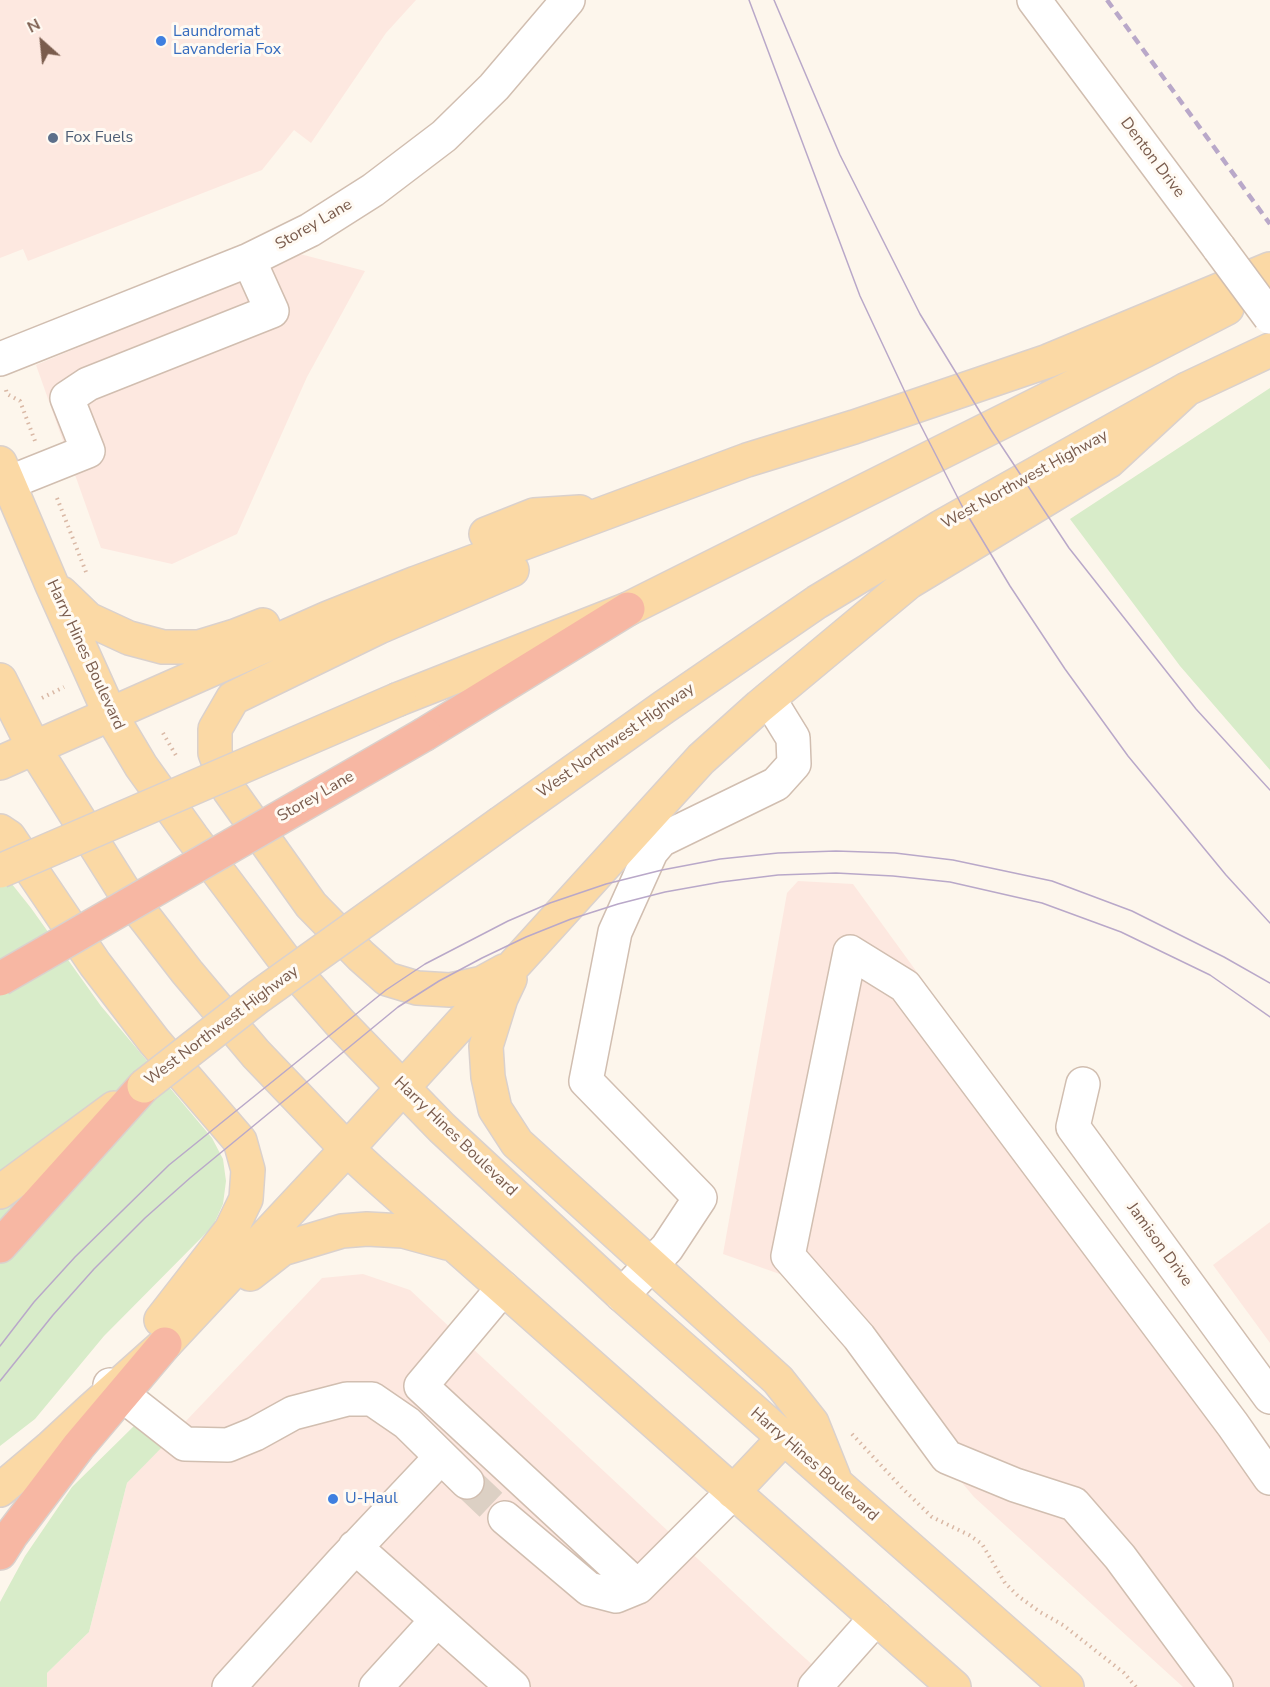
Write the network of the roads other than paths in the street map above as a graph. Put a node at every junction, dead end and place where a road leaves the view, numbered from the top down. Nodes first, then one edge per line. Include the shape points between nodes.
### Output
1 (568, 0) edge
2 (1034, 0) edge
3 (249, 260) junction
4 (1270, 269) edge
5 (1270, 286) edge
6 (1270, 317) edge
7 (1270, 350) edge
8 (0, 359) edge
9 (1187, 389) junction
10 (4, 473) edge
11 (612, 511) junction
12 (52, 585) junction
13 (628, 609) junction
14 (0, 680) edge
15 (769, 699) junction
16 (110, 714) junction
17 (33, 748) junction
18 (0, 763) edge
19 (0, 831) edge
20 (0, 871) edge
21 (515, 963) junction
22 (0, 979) edge
23 (1083, 1084) dead end
24 (144, 1086) junction
25 (403, 1087) junction
26 (347, 1149) junction
27 (0, 1192) edge
28 (455, 1245) junction
29 (0, 1246) edge
30 (650, 1266) junction
31 (503, 1288) junction
32 (622, 1295) junction
33 (172, 1336) junction
34 (110, 1395) junction
35 (1270, 1398) edge
36 (784, 1438) junction
37 (441, 1457) junction
38 (1270, 1478) edge
39 (467, 1482) tunnel mouth
40 (837, 1485) junction
41 (0, 1490) edge
42 (733, 1492) junction
43 (506, 1518) tunnel mouth
44 (355, 1547) junction
45 (0, 1553) edge
46 (638, 1587) junction
47 (876, 1618) junction
48 (437, 1620) junction
49 (229, 1687) edge
50 (376, 1687) edge
51 (513, 1687) edge
52 (815, 1687) edge
53 (954, 1687) edge
54 (1067, 1687) edge
55 (1216, 1687) edge

1 - 3 street, Storey Lane via 494,87 444,136 373,190 310,230
2 - 6 street, Denton Drive, bridge
3 - 8 street, Storey Lane
3 - 10 street via 272,311 88,384 67,398 88,451 46,468
4 - 11 main road via 1048,361 747,460
5 - 13 main road
7 - 9 main road, West Northwest Highway
9 - 15 main road via 1109,461 909,582
9 - 24 main road, West Northwest Highway, bridge via 941,527 817,602 673,700 258,997
10 - 12 main road, Harry Hines Boulevard
11 - 12 main road via 534,515 199,647 163,647 129,639 88,619
11 - 16 main road via 328,618
11 - 21 main road via 524,565 379,627 233,698 215,729 215,753 229,790 311,905 387,979 417,988 450,990 482,983
12 - 16 main road, Harry Hines Boulevard
13 - 20 main road, bridge via 399,699
13 - 22 highway, Storey Lane, bridge via 425,734
14 - 17 main road
15 - 21 main road via 701,759
15 - 30 street via 793,738 794,764 776,784 661,840 651,852 615,932 586,1081 700,1198 667,1248
16 - 17 main road
16 - 25 main road, Harry Hines Boulevard via 141,766 284,959
17 - 18 main road
17 - 26 main road via 122,888 187,972 256,1054
19 - 34 main road via 9,837 154,1041 240,1141 248,1170 246,1199 231,1230
21 - 25 main road
21 - 30 main road via 486,1046 495,1109 517,1143
23 - 35 street, Jamison Drive via 1073,1127
24 - 27 main road, West Northwest Highway
24 - 29 highway
25 - 26 main road
25 - 32 main road, Harry Hines Boulevard
26 - 28 main road
26 - 33 main road
28 - 31 main road
28 - 33 main road via 403,1231 367,1229 319,1237 282,1249
30 - 32 street
30 - 40 main road via 778,1380 812,1423
31 - 42 main road
31 - 46 street via 421,1386
32 - 36 main road, Harry Hines Boulevard
33 - 34 highway
34 - 37 street via 185,1444 228,1445 293,1413 347,1399 372,1399 407,1423
34 - 41 main road
34 - 45 highway via 78,1447
36 - 40 main road, Harry Hines Boulevard
36 - 42 main road
37 - 39 street
37 - 44 street
38 - 55 street via 905,986 850,952 788,1256 859,1337 948,1457 1074,1504 1120,1557
40 - 54 main road, Harry Hines Boulevard
42 - 46 street
42 - 47 main road
43 - 46 street via 589,1589 616,1596
44 - 48 street
44 - 49 street
47 - 52 street
47 - 53 main road
48 - 50 street
48 - 51 street

